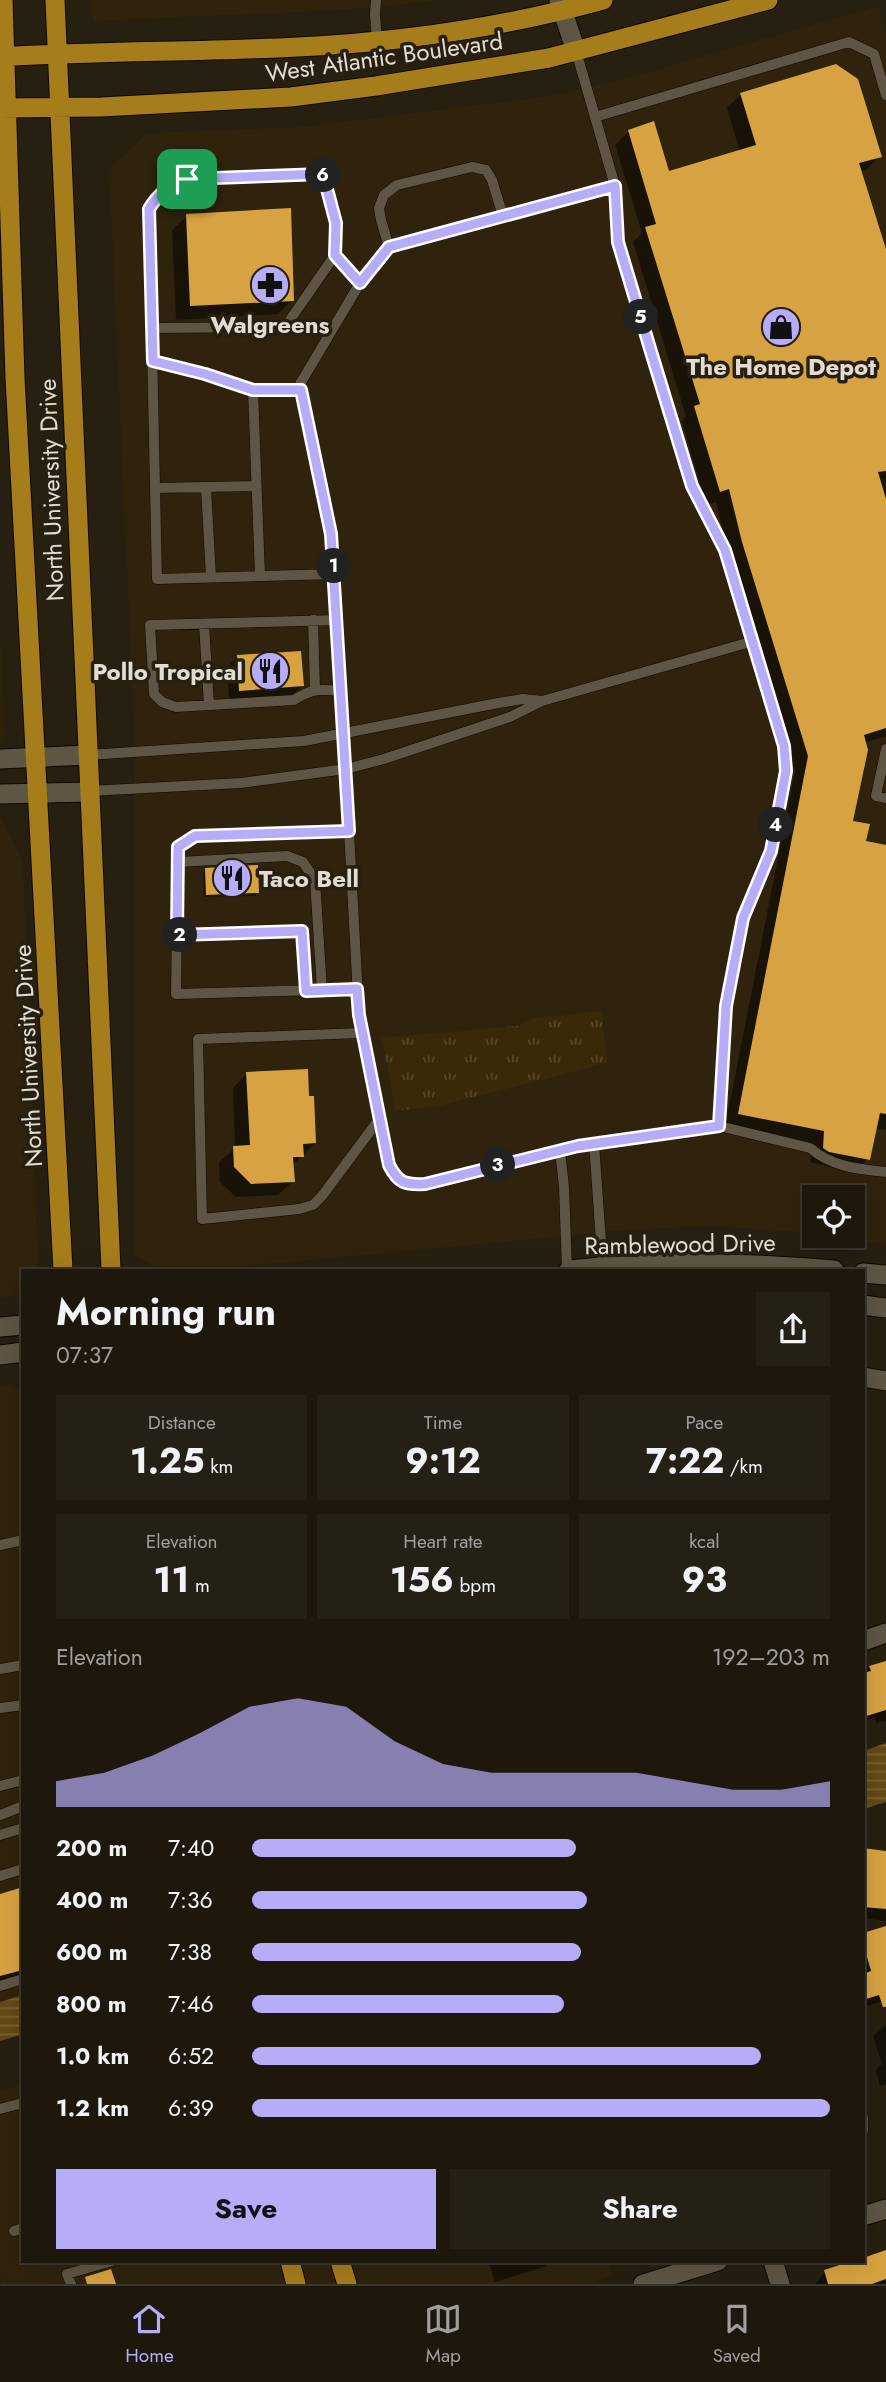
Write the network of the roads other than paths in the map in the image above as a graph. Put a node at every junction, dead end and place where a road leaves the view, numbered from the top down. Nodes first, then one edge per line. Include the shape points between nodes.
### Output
1 (3, 0) edge
2 (55, 0) edge
3 (376, 0) edge
4 (603, 0) edge
5 (768, 0) edge
6 (561, 5) edge
7 (377, 41) junction
8 (576, 51) junction
9 (58, 56) junction
10 (2, 57) edge
11 (886, 95) edge
12 (3, 108) edge
13 (60, 108) junction
14 (595, 117) junction
15 (615, 186) junction
16 (503, 216) junction
17 (389, 247) junction
18 (335, 255) junction
19 (360, 283) junction
20 (151, 328) junction
21 (153, 361) junction
22 (253, 390) junction
23 (301, 390) junction
24 (256, 486) junction
25 (156, 488) junction
26 (206, 488) junction
27 (335, 574) junction
28 (260, 576) junction
29 (211, 577) junction
30 (313, 620) junction
31 (338, 620) junction
32 (204, 624) junction
33 (754, 641) junction
34 (315, 690) junction
35 (342, 691) junction
36 (542, 701) junction
37 (209, 705) junction
38 (345, 734) junction
39 (886, 749) edge
40 (87, 755) junction
41 (36, 757) junction
42 (0, 760) edge
43 (346, 769) junction
44 (89, 792) junction
45 (38, 793) junction
46 (0, 794) edge
47 (886, 798) edge
48 (349, 831) junction
49 (178, 862) junction
50 (177, 935) junction
51 (357, 989) junction
52 (322, 990) junction
53 (306, 991) junction
54 (362, 1033) junction
55 (380, 1118) junction
56 (719, 1126) junction
57 (594, 1143) junction
58 (560, 1150) junction
59 (886, 1172) edge
60 (63, 1269) edge
61 (111, 1269) edge
62 (568, 1269) edge
63 (603, 1269) edge
64 (820, 1269) edge
65 (865, 1273) edge
66 (886, 1275) edge
67 (865, 1305) edge
68 (886, 1308) edge
69 (21, 1325) edge
70 (0, 1327) edge
71 (21, 1352) edge
72 (0, 1355) edge
73 (865, 1377) edge
74 (886, 1381) edge
75 (21, 1540) edge
76 (0, 1545) edge
77 (886, 1633) edge
78 (865, 1640) edge
79 (21, 1665) edge
80 (0, 1669) edge
81 (21, 1705) edge
82 (0, 1708) edge
83 (21, 1781) edge
84 (0, 1786) edge
85 (21, 1807) edge
86 (0, 1815) edge
87 (21, 1829) edge
88 (0, 1835) edge
89 (21, 1870) edge
90 (0, 1876) edge
91 (21, 1980) edge
92 (0, 1986) edge
93 (21, 2104) edge
94 (0, 2109) edge
95 (886, 2209) edge
96 (865, 2215) edge
97 (105, 2263) edge
98 (291, 2263) edge
99 (341, 2263) edge
100 (711, 2263) edge
101 (774, 2263) edge
102 (71, 2284) edge
103 (296, 2284) edge
104 (347, 2284) edge
105 (643, 2284) edge
106 (780, 2284) edge

1 - 10 main road, North University Drive
2 - 9 main road, North University Drive
3 - 7 lane
4 - 6 main road, West Atlantic Boulevard
5 - 8 main road, West Atlantic Boulevard
6 - 7 main road, West Atlantic Boulevard via 457,30
6 - 8 street
7 - 9 main road, West Atlantic Boulevard
8 - 13 main road, West Atlantic Boulevard via 291,97
8 - 14 lane
9 - 10 main road, West Atlantic Boulevard
9 - 13 main road, North University Drive
10 - 12 main road, North University Drive
11 - 14 lane via 874,54 849,42
12 - 13 main road, West Atlantic Boulevard
12 - 41 main road, North University Drive
13 - 40 main road, North University Drive
14 - 15 lane
15 - 16 lane
15 - 33 lane via 618,242 673,425 692,486 725,550
16 - 17 lane
16 - 17 lane via 486,170 472,167 397,185 384,195 379,208
17 - 19 lane
18 - 19 lane
18 - 20 lane via 285,327
18 - 20 lane via 336,223 323,174 175,183 149,209
19 - 23 lane via 300,384
20 - 21 lane
21 - 22 lane
21 - 25 lane
22 - 23 lane
22 - 24 lane
23 - 27 lane
24 - 26 lane
24 - 28 lane
25 - 26 lane
25 - 29 lane via 157,579
26 - 29 lane
27 - 28 lane
27 - 31 lane
28 - 29 lane
30 - 31 lane
30 - 32 lane
30 - 34 lane
31 - 35 lane
32 - 37 lane
32 - 37 lane via 150,625 154,694 176,707
33 - 36 lane
33 - 56 lane via 784,746 786,771 771,851 743,918 726,1006
34 - 35 lane
34 - 37 lane via 294,700
35 - 38 lane
36 - 38 lane via 498,702
36 - 43 lane via 510,717
38 - 40 lane via 304,741
38 - 43 lane
39 - 47 lane via 876,796
40 - 41 street
40 - 44 main road, North University Drive
41 - 42 street
41 - 45 main road, North University Drive
43 - 44 lane via 241,783
43 - 48 lane
44 - 45 street
44 - 61 main road, North University Drive
45 - 46 street
45 - 60 main road, North University Drive
48 - 49 lane via 195,836 178,847
48 - 51 lane
49 - 50 lane
49 - 52 lane via 287,856 303,862 315,880
50 - 53 lane via 302,931
50 - 53 lane via 176,994
51 - 52 lane
51 - 54 lane
52 - 53 lane
54 - 55 lane
54 - 55 lane via 198,1039 202,1219 313,1205
55 - 58 lane via 389,1165 396,1178 410,1185
56 - 57 lane
56 - 59 lane via 810,1148 849,1168
57 - 58 lane
57 - 63 lane
58 - 62 lane
63 - 64 street, Ramblewood Drive via 723,1262
65 - 66 street
67 - 68 street
69 - 70 street
71 - 72 street
73 - 74 street
75 - 76 lane
77 - 78 street
79 - 80 lane
81 - 82 lane
83 - 84 lane
85 - 86 lane
87 - 88 lane
89 - 90 lane
91 - 92 lane
93 - 94 lane
95 - 96 street
97 - 102 lane via 67,2274
98 - 103 main road
99 - 104 main road
100 - 105 street
101 - 106 street

